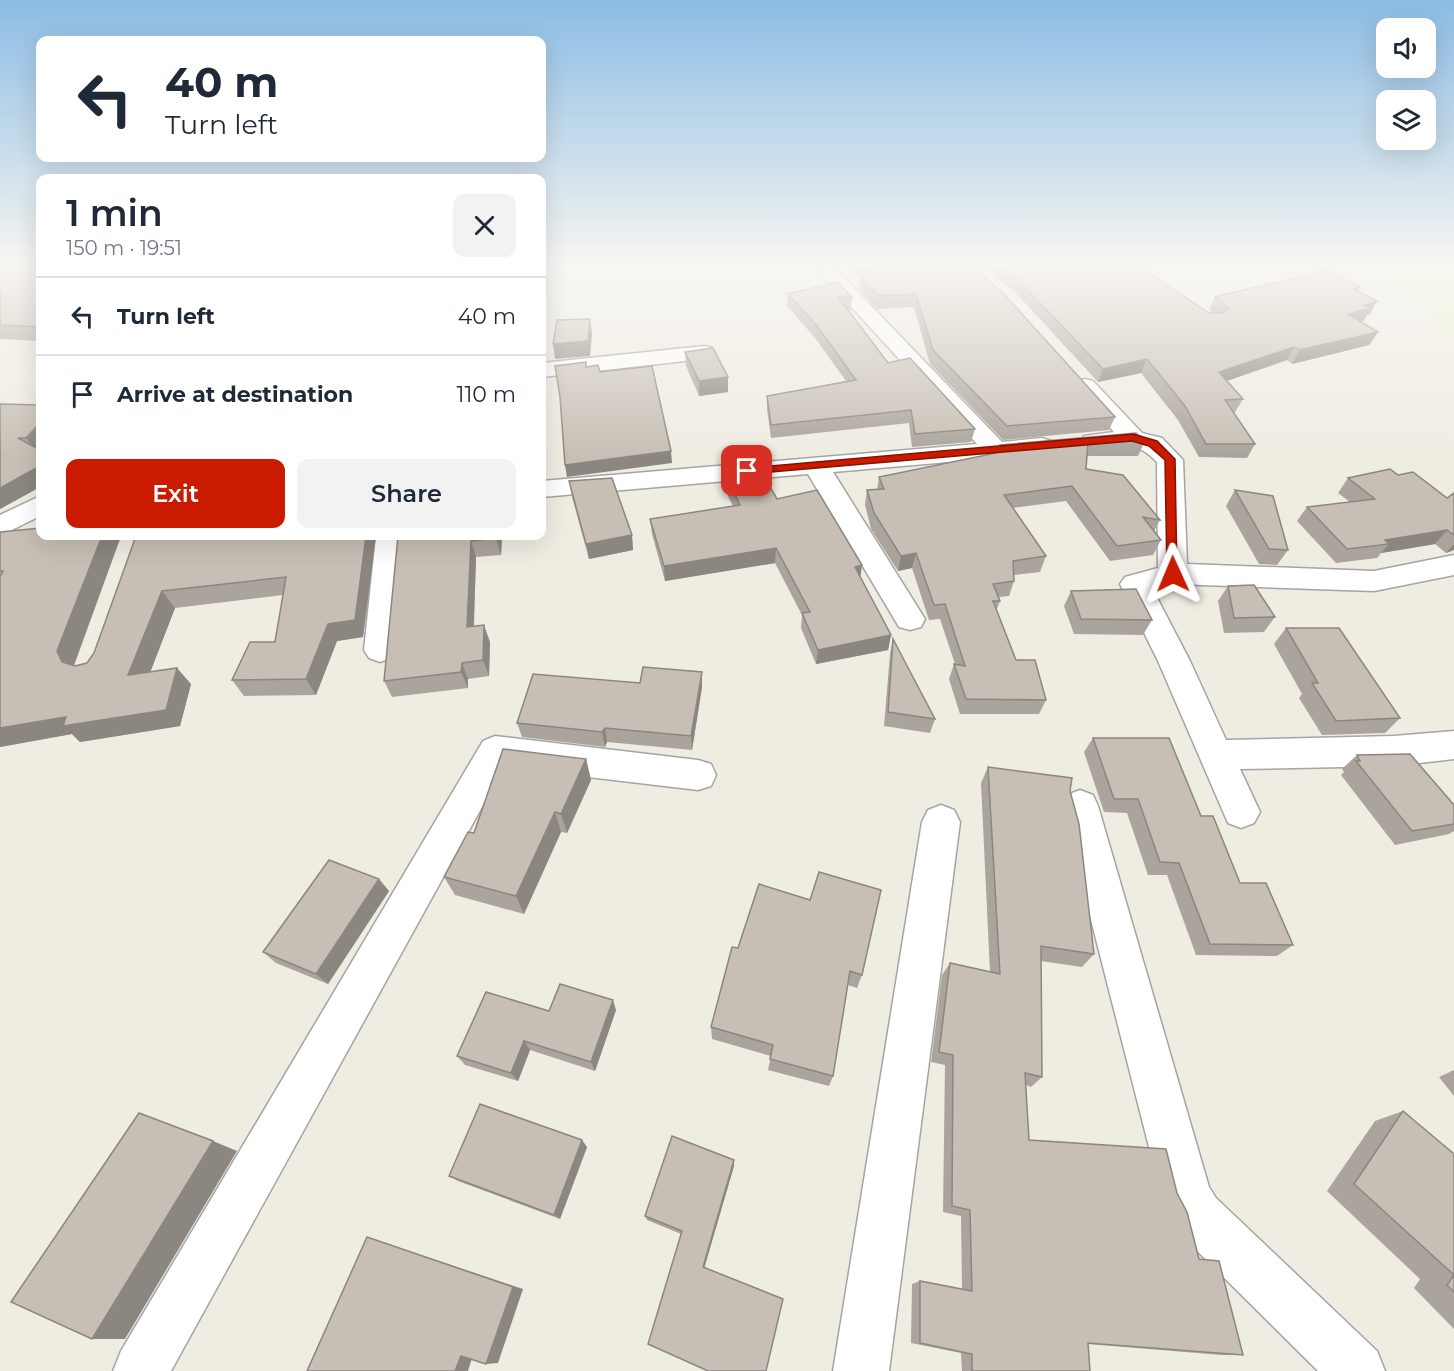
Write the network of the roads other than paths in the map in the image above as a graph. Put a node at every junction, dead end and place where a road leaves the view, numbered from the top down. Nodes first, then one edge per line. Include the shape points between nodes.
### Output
1 (882, 329) edge
2 (704, 354) edge
3 (1070, 369) edge
4 (546, 370) edge
5 (1133, 438) junction
6 (996, 450) junction
7 (816, 465) junction
8 (546, 489) edge
9 (36, 508) edge
10 (0, 527) edge
11 (33, 537) edge
12 (0, 540) edge
13 (390, 540) edge
14 (1454, 565) edge
15 (1173, 574) junction
16 (910, 619) dead end
17 (380, 650) dead end
18 (1454, 745) edge
19 (1216, 755) junction
20 (698, 775) dead end
21 (1080, 806) dead end
22 (1241, 812) dead end
23 (941, 822) dead end
24 (141, 1371) edge
25 (861, 1371) edge
26 (1357, 1371) edge

1 - 6 street
2 - 4 street
3 - 5 street
5 - 6 street
5 - 15 street via 1153,443 1170,459
6 - 7 street
7 - 8 street
7 - 16 street
9 - 10 street
11 - 12 street
13 - 17 street
14 - 15 street via 1374,581
15 - 19 street via 1135,584
18 - 19 street via 1394,751
19 - 22 street
20 - 24 street via 495,751
21 - 26 street via 1188,1198 1198,1216
23 - 25 street

